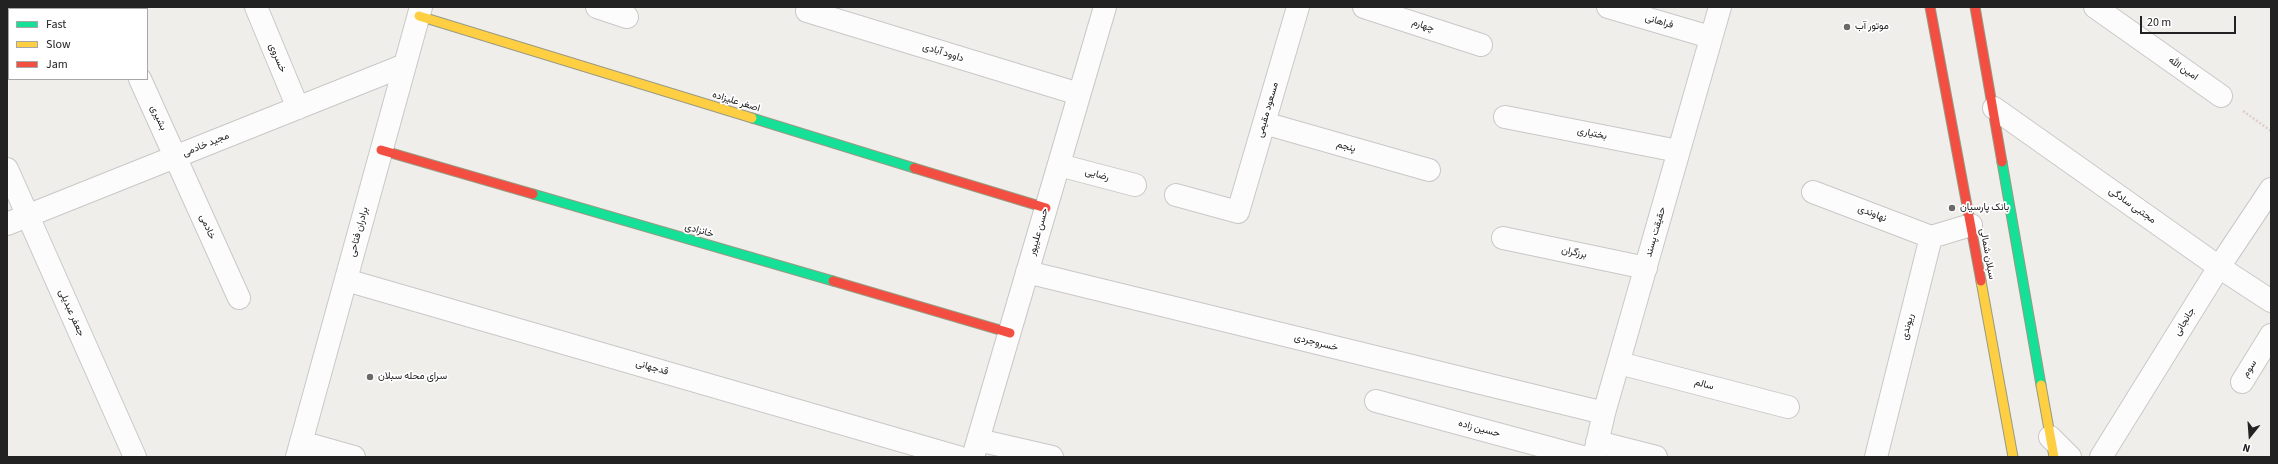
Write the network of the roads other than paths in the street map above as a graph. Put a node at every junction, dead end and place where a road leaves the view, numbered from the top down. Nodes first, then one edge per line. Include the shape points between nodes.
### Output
1 (256, 7) edge
2 (597, 7) edge
3 (1105, 7) edge
4 (1298, 7) edge
5 (1364, 7) edge
6 (1608, 7) edge
7 (1720, 7) edge
8 (1930, 7) edge
9 (1975, 7) edge
10 (2095, 7) edge
11 (420, 12) edge
12 (807, 12) dead end
13 (627, 17) dead end
14 (1710, 38) junction
15 (1482, 45) dead end
16 (405, 65) junction
17 (140, 80) edge
18 (1079, 94) junction
19 (2221, 96) road end
20 (298, 108) junction
21 (1994, 108) junction
22 (1505, 117) dead end
23 (1264, 124) junction
24 (382, 150) junction
25 (1678, 151) junction
26 (176, 157) junction
27 (1058, 165) junction
28 (7, 169) edge
29 (1429, 170) dead end
30 (1135, 185) dead end
31 (2271, 189) edge
32 (1813, 192) dead end
33 (1176, 196) dead end
34 (1046, 208) junction
35 (28, 216) junction
36 (7, 224) edge
37 (1971, 226) junction
38 (1931, 237) junction
39 (1503, 238) dead end
40 (1646, 268) junction
41 (2219, 268) junction
42 (1027, 272) junction
43 (346, 280) junction
44 (239, 298) dead end
45 (2271, 302) edge
46 (1010, 333) junction
47 (2271, 335) edge
48 (1619, 363) junction
49 (2242, 382) dead end
50 (1376, 401) dead end
51 (1788, 407) dead end
52 (1604, 413) junction
53 (2052, 447) edge
54 (976, 449) edge
55 (299, 450) edge
56 (1591, 452) edge
57 (135, 457) edge
58 (354, 457) edge
59 (958, 457) edge
60 (1052, 457) edge
61 (1656, 457) edge
62 (1876, 457) edge
63 (2013, 457) edge
64 (2070, 457) edge
65 (2101, 457) edge

1 - 20 street, خسروی
2 - 13 street
3 - 18 street, حسن علیپور
4 - 23 street, مسعود مقیمی
5 - 15 street, چهارم
6 - 14 street, فراهانی
7 - 14 street, حقیقت پسند
8 - 37 street, سبلان شمالی
9 - 21 street
10 - 19 street, امین الله
11 - 16 street, برادران فتاحی
11 - 34 street, اصغر علیزاده
12 - 18 street, داوود آبادی
14 - 25 street, حقیقت پسند
16 - 20 street, مجید خادمی
16 - 24 street, برادران فتاحی
17 - 26 street, بشیری
18 - 27 street, حسن علیپور
20 - 26 street, مجید خادمی
21 - 41 street, مجتبی سادگی
21 - 53 street
22 - 25 street, بختیاری
23 - 29 street, پنجم
23 - 33 street, مسعود مقیمی via 1238,212
24 - 43 street, برادران فتاحی
24 - 46 street, خانزادی
25 - 40 street, حقیقت پسند
26 - 35 street, مجید خادمی
26 - 44 street, خادمی
27 - 30 street, رضایی
27 - 34 street, حسن علیپور
28 - 35 street, جعفر عبدیلی
31 - 41 street, جانجانی
32 - 38 street, نهاوندی
34 - 42 street, حسن علیپور
35 - 36 street, مجید خادمی
35 - 57 street, جعفر عبدیلی
37 - 38 street
37 - 63 street, سبلان شمالی
38 - 62 street, ریوندی
39 - 40 street, برزگران
40 - 48 street, حقیقت پسند
41 - 45 street, مجتبی سادگی
41 - 65 street, جانجانی
42 - 46 street, حسن علیپور
42 - 52 street, خسروجردی
43 - 55 street, برادران فتاحی
43 - 59 street, قدجهانی
46 - 54 street, حسن علیپور
47 - 49 street, سوم
48 - 51 street, سالم
48 - 52 street, حقیقت پسند
50 - 56 street, حسین زاده
52 - 56 street, حقیقت پسند
53 - 64 street
54 - 60 street
55 - 58 street
56 - 61 street, حسین زاده

